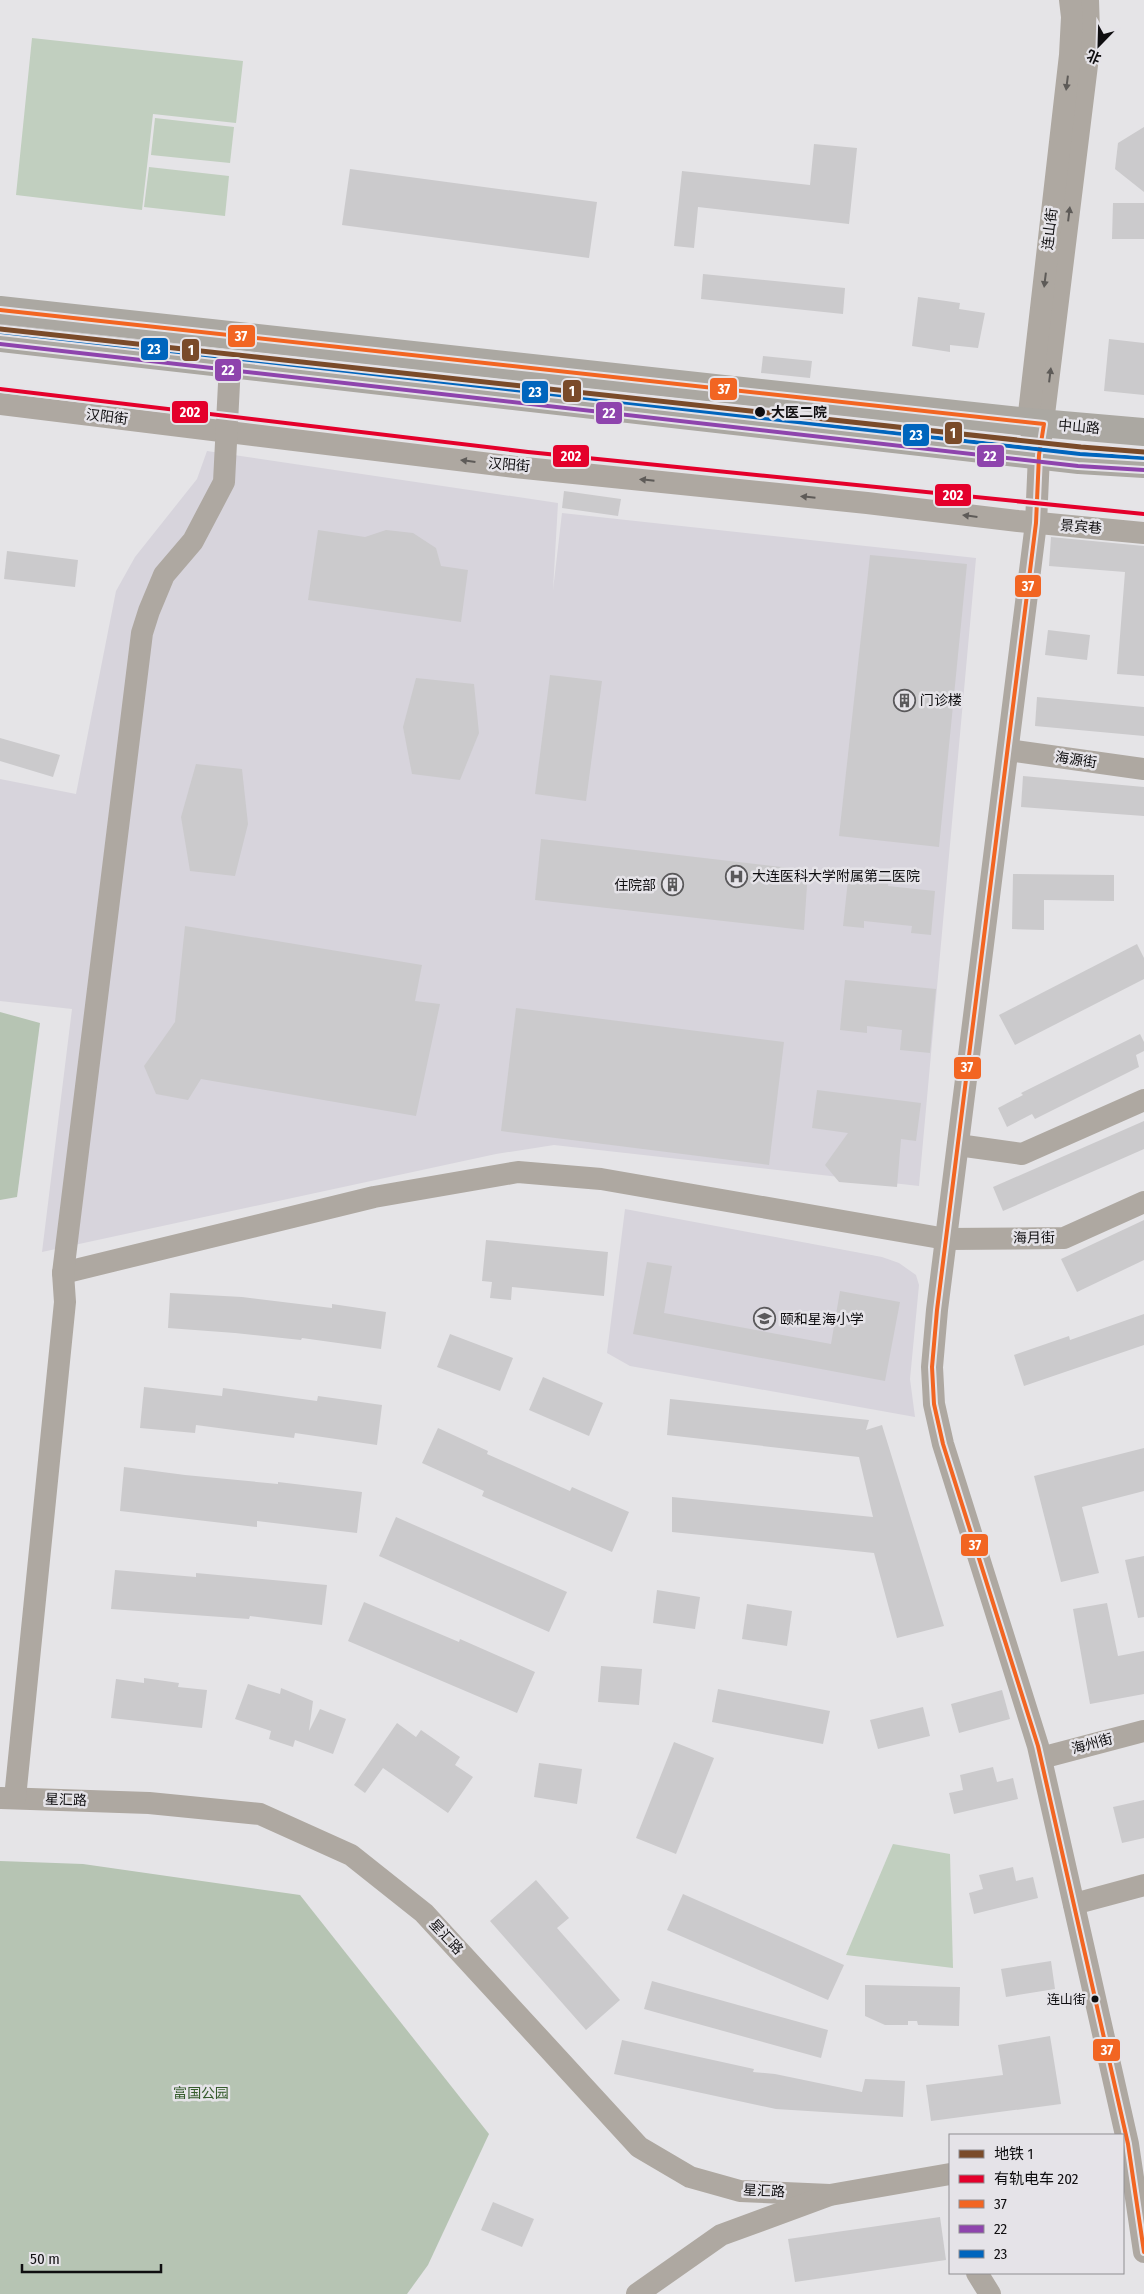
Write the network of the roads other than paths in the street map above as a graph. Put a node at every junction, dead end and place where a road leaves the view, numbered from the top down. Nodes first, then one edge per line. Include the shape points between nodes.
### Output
1 (1070, 0) edge
2 (1088, 0) edge
3 (0, 310) edge
4 (0, 338) edge
5 (230, 364) junction
6 (0, 404) edge
7 (1036, 423) junction
8 (226, 432) junction
9 (1144, 432) edge
10 (1039, 456) junction
11 (1144, 464) edge
12 (1027, 522) junction
13 (1144, 533) edge
14 (1008, 750) junction
15 (1144, 769) edge
16 (1144, 1100) edge
17 (958, 1145) junction
18 (1144, 1202) edge
19 (946, 1239) junction
20 (63, 1273) junction
21 (1144, 1731) edge
22 (1041, 1758) junction
23 (7, 1798) edge
24 (1144, 1885) edge
25 (1074, 1904) junction
26 (1132, 2144) edge
27 (949, 2174) edge
28 (830, 2195) junction
29 (1144, 2252) edge
30 (978, 2274) edge
31 (637, 2294) edge
32 (990, 2294) edge

1 -> 7 street, 连山街 via 1070,55
7 -> 2 street, 连山街 via 1088,57
3 - 7 highway, 中山路
4 - 5 highway
5 - 8 street
5 - 10 highway
6 - 8 street, 汉阳街
7 - 9 highway, 中山路
7 - 10 street, 连山街
12 -> 8 street, 汉阳街 via 515,467
8 - 20 street via 224,482 193,542 164,575 148,610 142,633
10 - 11 highway
10 - 12 street, 连山街
12 - 13 street, 景宾巷
12 - 14 street, 连山街
14 - 15 street, 海源街
14 - 17 street, 连山街
16 - 17 street via 1022,1154
17 - 19 street, 连山街
18 - 19 street, 海月街 via 1064,1238
19 - 20 street, 海月街 via 601,1179 518,1172 374,1197
19 - 22 street, 连山街 via 932,1367 934,1404 943,1444
20 - 23 street via 66,1302
21 - 22 street, 海州街
22 - 25 street, 连山街
23 - 28 street, 星汇路 via 149,1803 260,1814 351,1855 424,1913 639,2147 690,2177 740,2191
24 - 25 street
25 - 26 street, 连山街
26 - 29 street, 连山街
27 - 28 street
28 - 31 street via 721,2235
30 - 32 street

